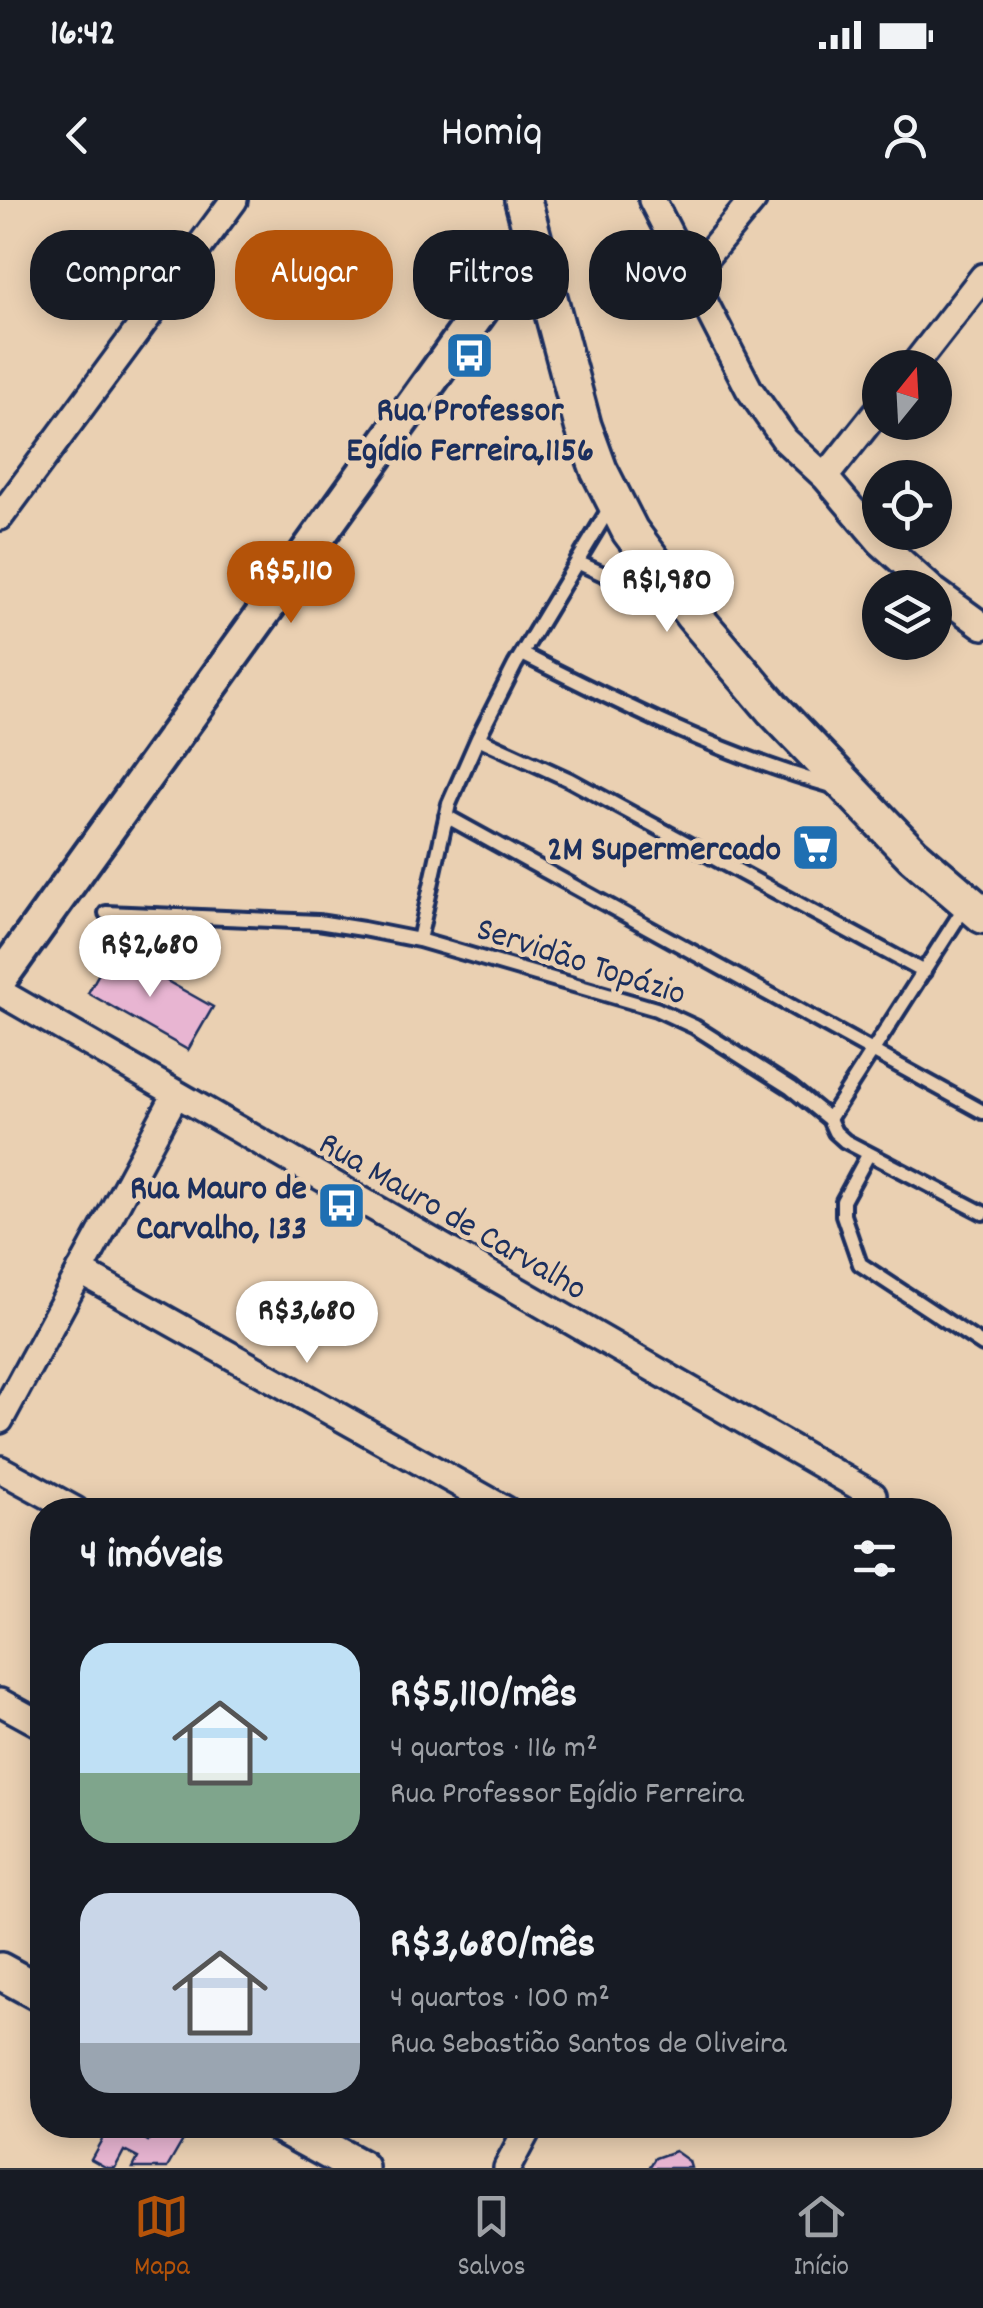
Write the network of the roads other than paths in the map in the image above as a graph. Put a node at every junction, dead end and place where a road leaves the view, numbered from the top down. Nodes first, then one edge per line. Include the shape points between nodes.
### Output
1 (234, 200) edge
2 (523, 200) edge
3 (652, 200) edge
4 (753, 200) edge
5 (531, 230) edge
6 (668, 230) edge
7 (722, 238) edge
8 (983, 277) edge
9 (473, 320) edge
10 (555, 320) edge
11 (714, 320) edge
12 (926, 350) edge
13 (862, 431) edge
14 (826, 477) junction
15 (614, 502) junction
16 (0, 517) edge
17 (578, 562) junction
18 (912, 570) edge
19 (952, 603) edge
20 (693, 616) junction
21 (983, 626) edge
22 (522, 654) junction
23 (478, 738) junction
24 (854, 792) junction
25 (446, 816) junction
26 (975, 909) edge
27 (106, 914) dead end
28 (419, 940) junction
29 (5, 961) edge
30 (924, 972) junction
31 (0, 992) edge
32 (873, 1052) junction
33 (176, 1094) junction
34 (983, 1112) edge
35 (830, 1119) junction
36 (868, 1154) junction
37 (983, 1213) edge
38 (80, 1271) junction
39 (983, 1345) edge
40 (0, 1420) edge
41 (0, 1469) edge
42 (53, 1498) edge
43 (485, 1498) edge
44 (861, 1498) edge
45 (0, 1702) edge
46 (30, 1719) edge
47 (0, 1971) edge
48 (30, 1987) edge
49 (305, 2138) edge
50 (523, 2138) edge
51 (360, 2168) edge
52 (507, 2168) edge

1 - 16 street
2 - 5 main road
3 - 6 street
4 - 7 street
8 - 12 street
9 - 29 street
10 - 15 main road via 584,426
11 - 14 street via 749,389 786,440
13 - 14 street
14 - 18 street
15 - 17 lane
15 - 20 main road
17 - 20 lane
17 - 22 lane
19 - 21 street
20 - 24 main road
22 - 23 lane
22 - 24 lane via 717,746
23 - 25 lane
23 - 30 lane via 570,780
24 - 26 main road
25 - 28 lane
25 - 32 lane
26 - 30 lane
27 - 28 lane, Servidão Topázio via 318,922
28 - 35 lane, Servidão Topázio via 669,1015 750,1060
30 - 32 lane
31 - 33 street, Rua Mauro de Carvalho
32 - 34 lane
32 - 35 lane
33 - 38 street
33 - 44 street, Rua Mauro de Carvalho
35 - 36 lane, Servidão Topázio via 835,1132
36 - 37 lane, Servidão Topázio
36 - 39 lane via 843,1201 860,1264
38 - 40 street
38 - 43 street
41 - 42 street
45 - 46 street
47 - 48 main road
49 - 51 main road
50 - 52 street

